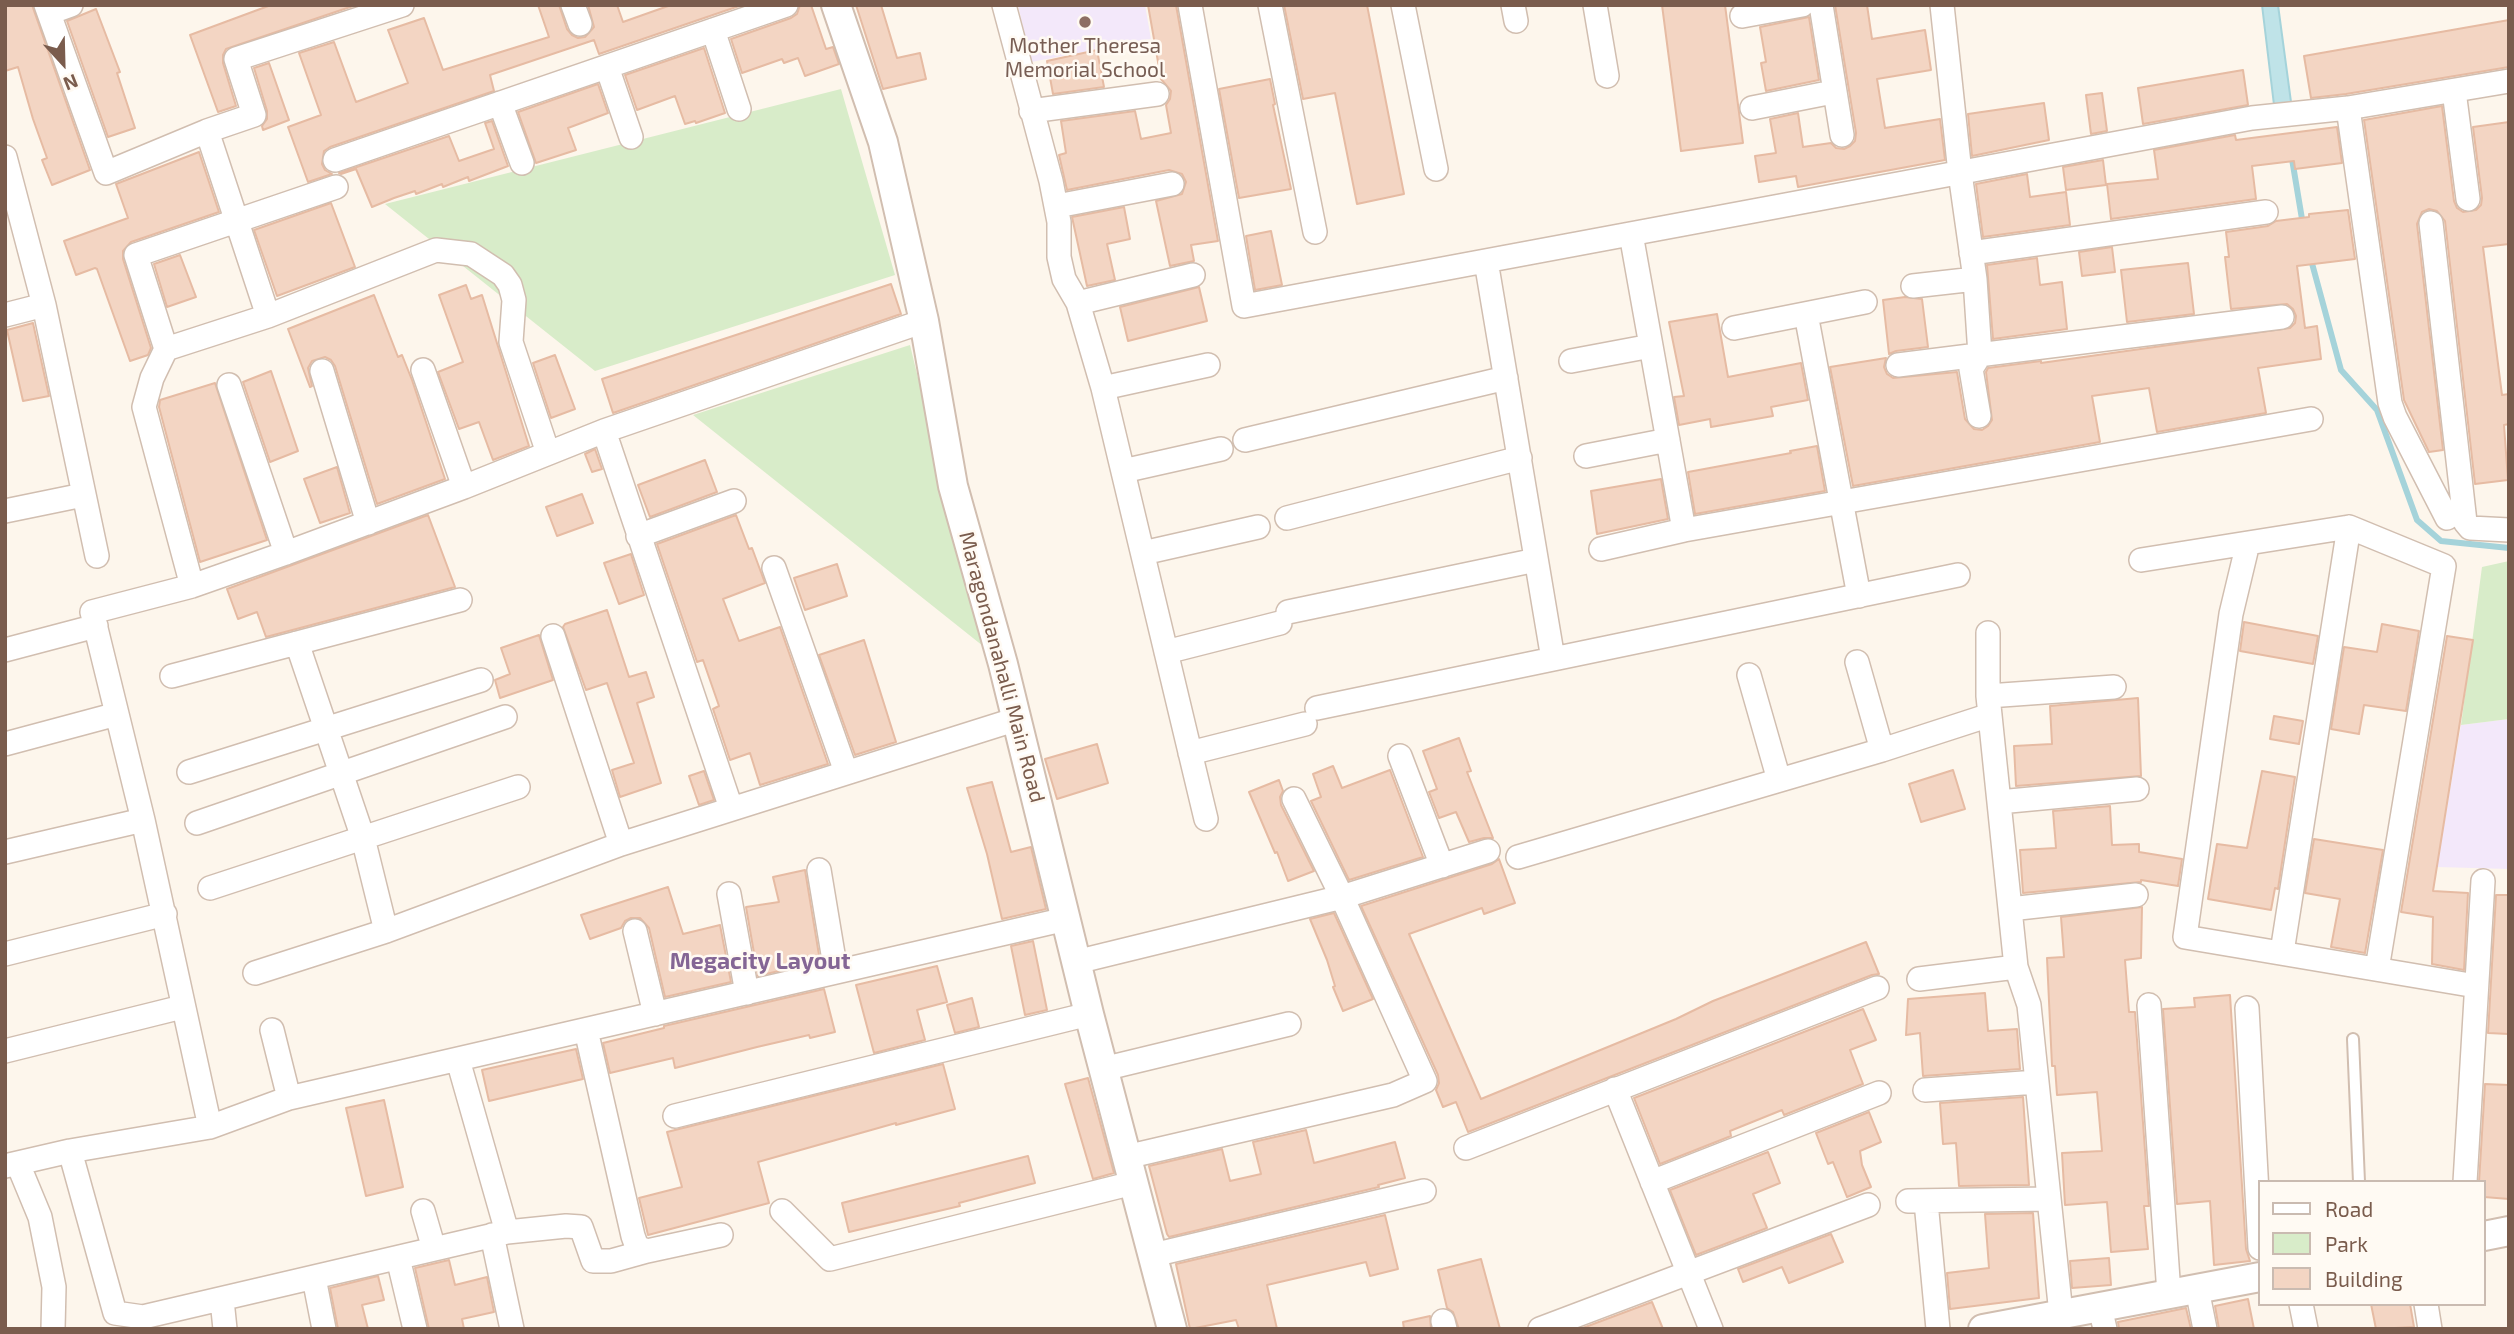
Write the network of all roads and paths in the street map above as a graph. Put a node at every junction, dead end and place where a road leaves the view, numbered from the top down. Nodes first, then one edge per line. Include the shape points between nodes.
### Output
1 (71, 5) edge
2 (402, 5) edge
3 (786, 5) edge
4 (836, 5) edge
5 (1004, 5) edge
6 (1190, 5) edge
7 (1270, 5) edge
8 (1403, 5) edge
9 (1595, 5) edge
10 (1802, 5) edge
11 (1821, 5) edge
12 (1942, 5) edge
13 (47, 9) edge
14 (1742, 16) dead end
15 (713, 30) junction
16 (607, 67) junction
17 (1607, 76) dead end
18 (2509, 81) edge
19 (2454, 91) junction
20 (1833, 92) junction
21 (1157, 94) dead end
22 (500, 103) junction
23 (1752, 108) dead end
24 (2348, 108) junction
25 (739, 109) dead end
26 (1031, 110) junction
27 (207, 131) junction
28 (1842, 135) dead end
29 (631, 137) dead end
30 (5, 157) edge
31 (335, 160) dead end
32 (522, 163) dead end
33 (1436, 169) dead end
34 (1960, 173) junction
35 (1172, 184) dead end
36 (336, 187) dead end
37 (2468, 198) dead end
38 (1057, 206) junction
39 (2266, 212) dead end
40 (237, 222) junction
41 (2431, 223) dead end
42 (1315, 232) dead end
43 (1631, 234) junction
44 (1971, 253) junction
45 (1486, 261) junction
46 (1193, 275) dead end
47 (1975, 279) junction
48 (1913, 286) dead end
49 (1865, 302) dead end
50 (1079, 303) junction
51 (44, 305) junction
52 (1806, 314) junction
53 (5, 315) edge
54 (268, 316) junction
55 (2282, 317) dead end
56 (924, 321) junction
57 (1734, 328) dead end
58 (1651, 346) junction
59 (166, 349) junction
60 (1980, 355) junction
61 (1571, 361) dead end
62 (1208, 365) dead end
63 (1898, 365) dead end
64 (423, 370) dead end
65 (323, 372) dead end
66 (1506, 378) junction
67 (229, 385) dead end
68 (1103, 388) junction
69 (1979, 416) dead end
70 (2311, 419) dead end
71 (604, 431) junction
72 (1245, 440) dead end
73 (1668, 440) junction
74 (1221, 449) dead end
75 (548, 453) junction
76 (1586, 456) dead end
77 (1520, 458) junction
78 (1123, 471) junction
79 (464, 487) junction
80 (83, 495) junction
81 (734, 500) dead end
82 (1842, 502) junction
83 (5, 511) edge
84 (1287, 518) dead end
85 (2446, 518) dead end
86 (368, 523) junction
87 (1258, 527) dead end
88 (2349, 527) junction
89 (1684, 530) junction
90 (2509, 530) edge
91 (638, 536) junction
92 (2248, 543) junction
93 (1601, 549) dead end
94 (286, 553) junction
95 (1143, 553) junction
96 (97, 556) dead end
97 (1536, 560) junction
98 (2141, 560) dead end
99 (774, 568) dead end
100 (1958, 575) dead end
101 (192, 586) junction
102 (1859, 596) junction
103 (460, 600) dead end
104 (96, 626) junction
105 (1988, 633) dead end
106 (554, 636) dead end
107 (297, 643) junction
108 (5, 650) edge
109 (1166, 652) junction
110 (1553, 659) junction
111 (1857, 662) dead end
112 (1749, 675) dead end
113 (172, 676) dead end
114 (481, 680) dead end
115 (2114, 687) dead end
116 (1989, 705) junction
117 (117, 715) junction
118 (505, 717) dead end
119 (1017, 719) junction
120 (326, 729) junction
121 (5, 744) edge
122 (1882, 750) junction
123 (1191, 753) junction
124 (1400, 756) dead end
125 (189, 772) dead end
126 (846, 772) junction
127 (341, 774) junction
128 (1779, 780) junction
129 (518, 787) dead end
130 (2137, 789) dead end
131 (1294, 799) dead end
132 (1999, 802) junction
133 (731, 808) junction
134 (1206, 819) dead end
135 (144, 820) junction
136 (197, 823) dead end
137 (363, 838) junction
138 (621, 844) junction
139 (1488, 851) dead end
140 (5, 852) edge
141 (1518, 857) dead end
142 (1442, 866) junction
143 (818, 870) dead end
144 (2483, 881) dead end
145 (210, 888) dead end
146 (729, 894) dead end
147 (2136, 895) dead end
148 (1342, 897) junction
149 (2010, 909) junction
150 (164, 914) junction
151 (1066, 919) junction
152 (386, 931) junction
153 (635, 931) dead end
154 (2281, 952) junction
155 (5, 954) edge
156 (1076, 962) junction
157 (2016, 967) junction
158 (2377, 969) junction
159 (836, 972) junction
160 (255, 973) dead end
161 (1919, 979) dead end
162 (2476, 986) junction
163 (1877, 988) dead end
164 (747, 993) junction
165 (2149, 1005) dead end
166 (182, 1007) junction
167 (2247, 1008) dead end
168 (655, 1014) junction
169 (1089, 1014) junction
170 (1289, 1024) dead end
171 (272, 1030) dead end
172 (586, 1030) junction
173 (2353, 1039) dead end
174 (5, 1051) edge
175 (458, 1060) junction
176 (1103, 1069) junction
177 (2037, 1082) junction
178 (1615, 1089) junction
179 (1925, 1090) dead end
180 (1879, 1093) dead end
181 (289, 1098) junction
182 (675, 1116) dead end
183 (210, 1127) junction
184 (1466, 1148) dead end
185 (70, 1151) junction
186 (12, 1165) edge
187 (1129, 1170) junction
188 (2359, 1180) edge
189 (2465, 1180) edge
190 (1652, 1182) junction
191 (1424, 1191) dead end
192 (2049, 1199) junction
193 (1868, 1205) dead end
194 (423, 1211) dead end
195 (782, 1211) dead end
196 (2258, 1211) edge
197 (2509, 1231) edge
198 (500, 1234) junction
199 (721, 1236) dead end
200 (2486, 1236) edge
201 (434, 1249) junction
202 (647, 1251) junction
203 (1153, 1255) junction
204 (398, 1258) junction
205 (1689, 1273) junction
206 (2258, 1277) edge
207 (314, 1278) junction
208 (2197, 1289) junction
209 (2169, 1294) junction
210 (222, 1300) junction
211 (2301, 1306) edge
212 (2426, 1306) edge
213 (2061, 1314) junction
214 (2103, 1318) edge
215 (143, 1323) edge
216 (2031, 1324) edge
217 (53, 1329) edge
218 (225, 1329) edge
219 (324, 1329) edge
220 (415, 1329) edge
221 (512, 1329) edge
222 (1172, 1329) edge
223 (1540, 1329) edge
224 (1711, 1329) edge
225 (1938, 1329) edge
226 (1983, 1329) edge
227 (2205, 1329) edge
228 (2306, 1329) edge
229 (2430, 1329) edge

1 - 13 street
2 - 27 street via 236,60 254,116
3 - 15 street
4 - 56 street, Maragondanahalli Main Road via 883,142
5 - 26 street
6 - 45 street via 1244,306
7 - 42 street
8 - 33 street
9 - 17 street
10 - 14 street
11 - 20 street
12 - 34 street
13 - 27 street via 106,173
15 - 16 street
15 - 25 street
16 - 22 street
16 - 29 street
18 - 19 street
19 - 24 street
19 - 37 street
20 - 23 street
20 - 28 street
21 - 26 street
22 - 31 street
22 - 32 street
24 - 34 street via 2252,118
24 - 85 street via 2390,403
26 - 38 street
27 - 40 street
30 - 51 street
34 - 43 street
34 - 44 street
35 - 38 street
36 - 40 street
38 - 50 street via 1059,257 1064,279
39 - 44 street
40 - 54 street
40 - 59 street via 136,255
41 - 90 street via 2465,522 2470,528
43 - 45 street
43 - 58 street
44 - 47 street
45 - 66 street
46 - 50 street
47 - 48 street
47 - 60 street
49 - 52 street
50 - 68 street
51 - 53 street
51 - 80 street
52 - 57 street
52 - 82 street
54 - 59 street
54 - 75 street via 436,250 471,254 510,285 514,300 510,342
55 - 60 street
56 - 71 street
56 - 119 street, Maragondanahalli Main Road via 953,486
58 - 61 street
58 - 73 street
59 - 101 street via 144,407
60 - 63 street
60 - 69 street via 1971,369
62 - 68 street
64 - 79 street
65 - 86 street
66 - 72 street
66 - 77 street
67 - 94 street
68 - 78 street
70 - 82 street
71 - 75 street
71 - 91 street
73 - 76 street
73 - 89 street
74 - 78 street
75 - 79 street
77 - 84 street
77 - 97 street
78 - 95 street
79 - 86 street
80 - 83 street
80 - 96 street
81 - 91 street
82 - 89 street
82 - 102 street
86 - 94 street
87 - 95 street
88 - 92 street
88 - 154 street
88 - 158 street via 2444,566
89 - 93 street
91 - 133 street
92 - 98 street
92 - 154 street via 2231,614 2185,937
94 - 101 street
95 - 109 street
97 - 109 street via 1284,617
97 - 110 street
99 - 126 street
100 - 102 street
101 - 104 street via 92,612
102 - 110 street
103 - 107 street
104 - 108 street
104 - 117 street
105 - 116 street
106 - 138 street
107 - 113 street
107 - 120 street
109 - 123 street
110 - 123 street via 1311,716
111 - 122 street
112 - 128 street
114 - 120 street
115 - 116 street
116 - 122 street
116 - 132 street
117 - 121 street
117 - 135 street
118 - 127 street
119 - 126 street
119 - 151 street, Maragondanahalli Main Road
120 - 125 street
120 - 127 street
122 - 128 street
123 - 134 street
124 - 142 street
126 - 133 street
127 - 136 street
127 - 137 street
128 - 141 street
129 - 137 street
130 - 132 street
131 - 148 street
132 - 149 street
133 - 138 street
135 - 140 street
135 - 150 street
137 - 145 street
137 - 152 street
138 - 152 street
139 - 142 street
142 - 148 street
143 - 159 street
144 - 162 street
146 - 164 street
147 - 149 street
148 - 156 street
148 - 187 street via 1425,1081 1393,1095
149 - 157 street
150 - 155 street
150 - 166 street
151 - 156 street, Maragondanahalli Main Road
151 - 159 street
152 - 160 street
153 - 168 street
154 - 158 street
156 - 169 street, Maragondanahalli Main Road
157 - 161 street
157 - 177 street via 2029,1005
158 - 162 street
159 - 164 street
162 - 189 street
163 - 178 street
164 - 168 street
165 - 209 street
166 - 174 street
166 - 183 street
167 - 196 street
168 - 172 street
169 - 176 street, Maragondanahalli Main Road
169 - 182 street
170 - 176 street
171 - 181 street
172 - 175 street
172 - 202 street via 633,1236 637,1247
173 - 188 lane
175 - 181 street
175 - 198 street
176 - 187 street, Maragondanahalli Main Road
177 - 179 street
177 - 192 street
178 - 184 street
178 - 190 street
180 - 190 street
181 - 183 street
183 - 185 street
185 - 186 street
185 - 215 street via 115,1313
186 - 217 street via 40,1217 54,1287
187 - 195 street via 830,1258
187 - 203 street, Maragondanahalli Main Road
190 - 205 street
191 - 203 street
192 - 213 street
192 - 225 street via 1917,1201
193 - 205 street
194 - 201 street
197 - 200 street
198 - 201 street
198 - 202 street via 581,1227 593,1261
198 - 221 street
199 - 202 street
201 - 204 street
203 - 222 street, Maragondanahalli Main Road
204 - 207 street
204 - 220 street
205 - 223 street
205 - 224 street
206 - 208 street
207 - 210 street
207 - 219 street
208 - 209 street
208 - 227 street
209 - 214 street
210 - 215 street
210 - 218 street
211 - 228 street
212 - 229 street
213 - 214 street
213 - 216 street
216 - 226 street

